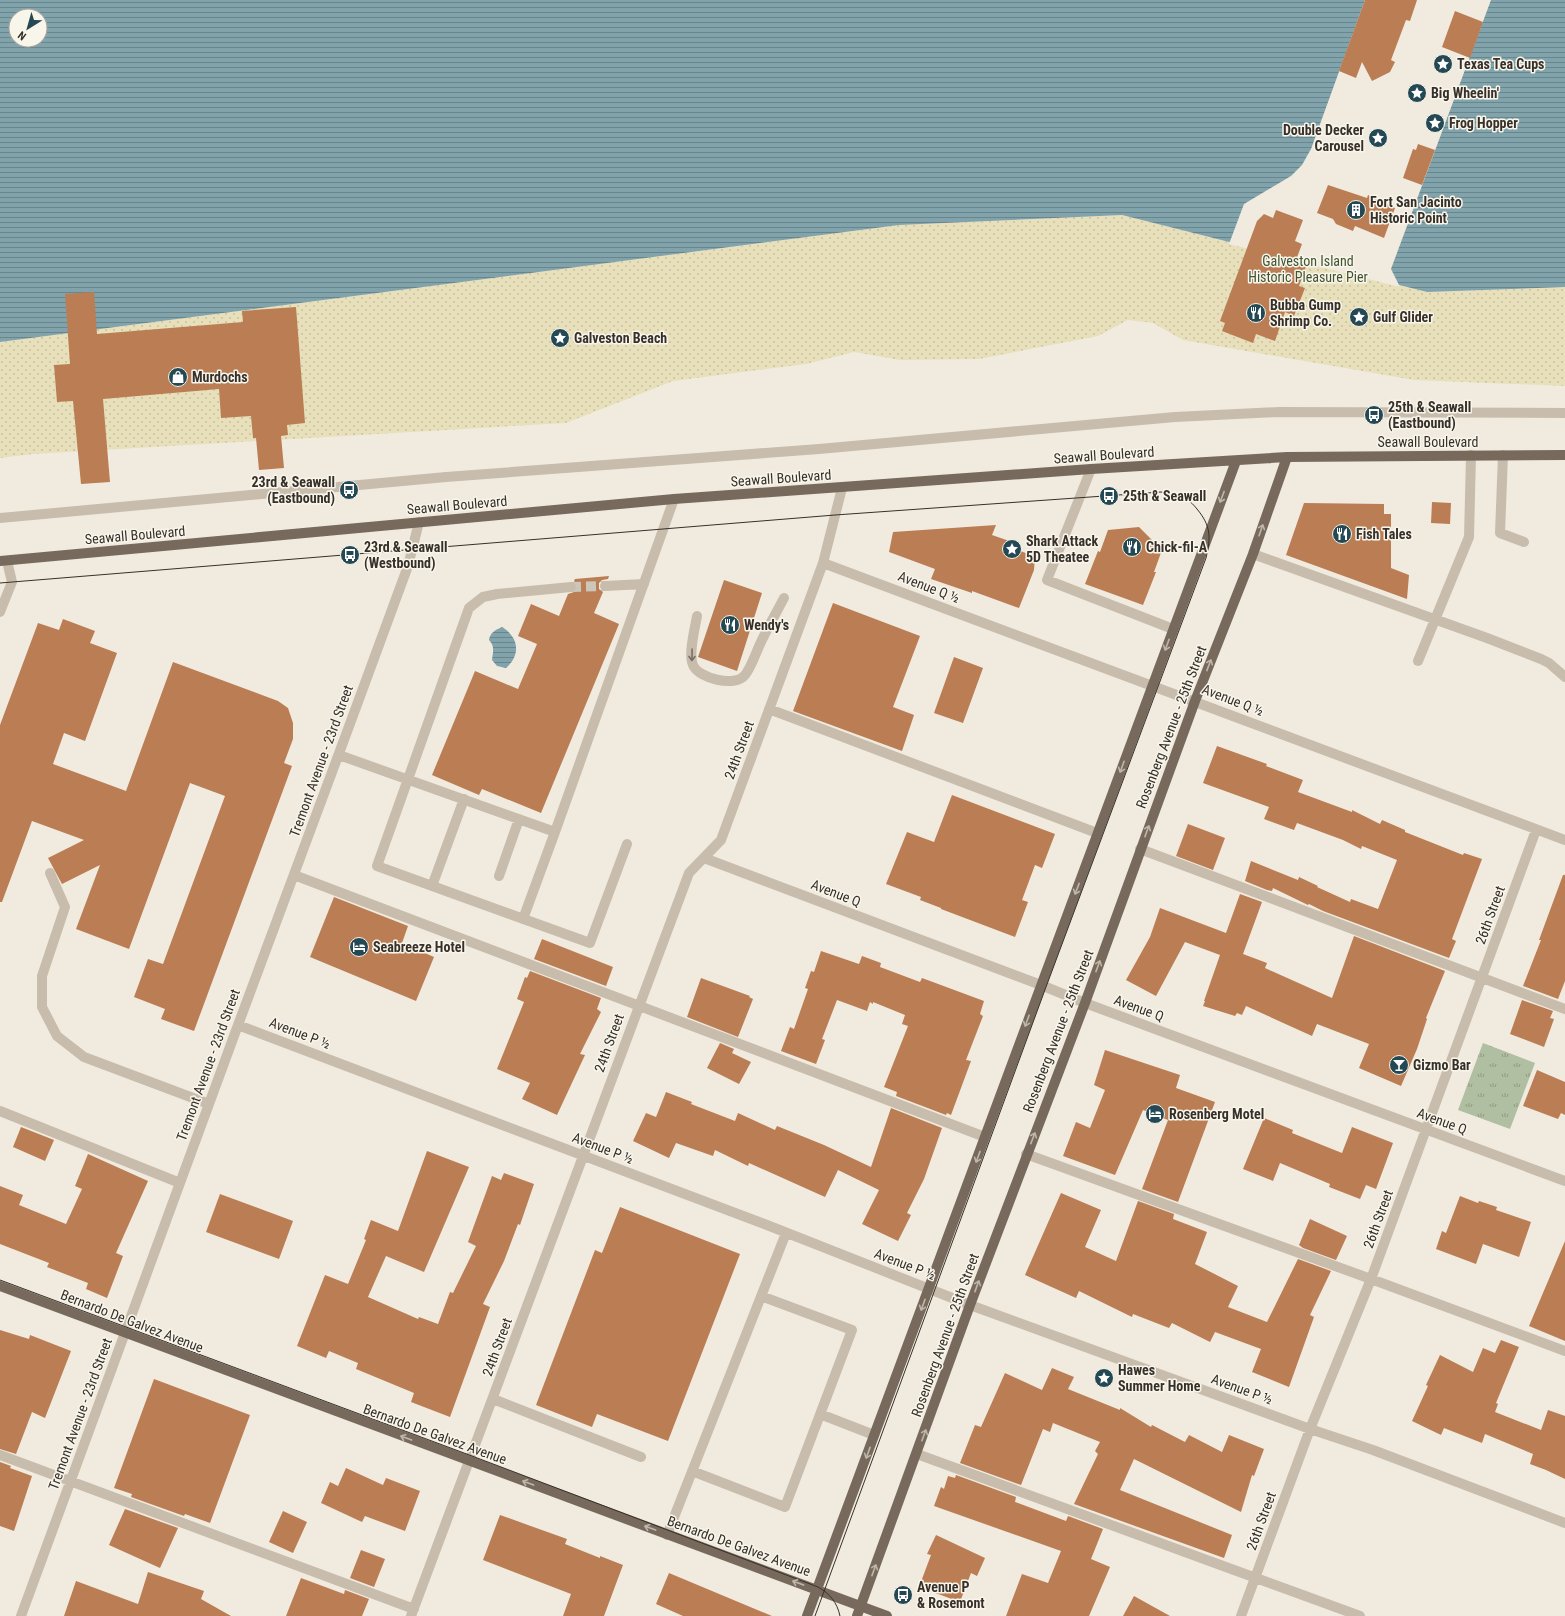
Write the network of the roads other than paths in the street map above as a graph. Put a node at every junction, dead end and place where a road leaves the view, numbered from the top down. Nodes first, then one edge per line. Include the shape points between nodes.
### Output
1 (1565, 413) edge
2 (1471, 455) junction
3 (1503, 455) junction
4 (1565, 455) edge
5 (1287, 457) junction
6 (1236, 461) junction
7 (1091, 469) junction
8 (842, 488) junction
9 (674, 500) junction
10 (0, 518) edge
11 (419, 522) junction
12 (1524, 542) dead end
13 (1253, 554) junction
14 (3, 561) edge
15 (823, 562) junction
16 (644, 584) junction
17 (605, 586) tunnel mouth
18 (571, 587) tunnel mouth
19 (784, 598) dead end
20 (0, 612) edge
21 (697, 616) dead end
22 (1436, 620) junction
23 (1173, 629) junction
24 (1418, 661) dead end
25 (1565, 677) edge
26 (1152, 686) junction
27 (1195, 701) junction
28 (769, 710) junction
29 (339, 756) junction
30 (408, 779) junction
31 (464, 799) junction
32 (519, 819) junction
33 (1536, 830) junction
34 (555, 832) junction
35 (1097, 833) junction
36 (1565, 840) edge
37 (626, 844) dead end
38 (1140, 849) junction
39 (704, 858) junction
40 (50, 873) dead end
41 (294, 875) junction
42 (499, 876) dead end
43 (432, 886) junction
44 (524, 919) junction
45 (1481, 978) junction
46 (1041, 985) junction
47 (1084, 1003) junction
48 (638, 1005) junction
49 (1565, 1009) edge
50 (238, 1025) junction
51 (209, 1104) junction
52 (0, 1111) edge
53 (1425, 1130) junction
54 (985, 1137) junction
55 (1026, 1154) junction
56 (583, 1156) junction
57 (1565, 1181) edge
58 (180, 1183) junction
59 (786, 1233) junction
60 (1371, 1279) junction
61 (0, 1286) edge
62 (928, 1289) junction
63 (762, 1296) junction
64 (970, 1305) junction
65 (125, 1333) junction
66 (1565, 1351) edge
67 (493, 1399) junction
68 (820, 1414) junction
69 (1310, 1429) junction
70 (874, 1435) junction
71 (917, 1454) junction
72 (0, 1455) edge
73 (641, 1457) dead end
74 (469, 1461) junction
75 (692, 1471) junction
76 (70, 1482) junction
77 (1565, 1523) edge
78 (668, 1535) junction
79 (1255, 1577) junction
80 (817, 1590) junction
81 (859, 1611) edge
82 (413, 1612) edge
83 (21, 1616) edge
84 (807, 1616) edge
85 (887, 1616) edge
86 (1241, 1616) edge
87 (1360, 1616) edge

1 - 10 street via 1279,412 1175,417 819,449 446,477
2 - 3 main road, Seawall Boulevard
2 - 5 main road, Seawall Boulevard
2 - 22 street via 1469,537
3 - 4 main road, Seawall Boulevard
3 - 12 street via 1500,533
5 - 6 main road, Seawall Boulevard
13 -> 5 main road, Rosenberg Avenue - 25th Street
6 - 7 main road, Seawall Boulevard
6 -> 23 main road
7 - 8 main road, Seawall Boulevard
7 - 23 street via 1047,580
8 - 9 main road, Seawall Boulevard
8 - 15 street, 24th Street
9 - 11 main road, Seawall Boulevard
9 - 16 street
11 - 14 main road, Seawall Boulevard
11 - 29 street, Tremont Avenue - 23rd Street via 408,566
13 - 22 street
27 -> 13 main road, Rosenberg Avenue - 25th Street
14 - 20 street via 12,582
15 - 26 street, Avenue Q ½
15 - 28 street, 24th Street
16 - 17 street
16 - 34 street
18 - 30 street via 483,597 469,608
21 -> 19 street via 693,665 699,673 726,682 735,682 744,676
22 - 24 street
22 - 25 street via 1548,663
23 -> 26 main road
26 - 27 street, Avenue Q ½
26 -> 35 main road
27 - 33 street, Avenue Q ½
38 -> 27 main road, Rosenberg Avenue - 25th Street
28 - 35 street
28 - 39 street, 24th Street via 720,840
29 - 30 street
29 - 41 street, Tremont Avenue - 23rd Street
30 - 31 street
30 - 43 street via 377,866
31 - 32 street
31 - 43 street
32 - 34 street
32 - 42 street
33 - 36 street, Avenue Q ½
33 - 45 street, 26th Street
34 - 44 street
35 -> 46 main road
37 - 44 street via 590,943
38 - 45 street
47 -> 38 main road, Rosenberg Avenue - 25th Street
39 - 46 street, Avenue Q
39 - 48 street, 24th Street via 689,873
40 - 51 street via 65,907 42,976 42,1007 57,1036 84,1057
41 - 48 street
41 - 50 street, Tremont Avenue - 23rd Street
43 - 44 street
45 - 49 street
45 - 53 street, 26th Street
46 - 47 street, Avenue Q
46 -> 54 main road
47 - 53 street, Avenue Q
55 -> 47 main road, Rosenberg Avenue - 25th Street
48 - 54 street
48 - 56 street, 24th Street
50 - 51 street, Tremont Avenue - 23rd Street
50 - 56 street, Avenue P ½
51 - 58 street, Tremont Avenue - 23rd Street
52 - 58 street
53 - 57 street, Avenue Q
53 - 60 street, 26th Street
54 -> 62 main road
55 - 60 street
64 -> 55 main road, Rosenberg Avenue - 25th Street
56 - 59 street, Avenue P ½
56 - 67 street, 24th Street
58 - 65 street, Tremont Avenue - 23rd Street
59 - 62 street, Avenue P ½
59 - 63 street
60 - 66 street
60 - 69 street, 26th Street
61 - 65 main road, Bernardo De Galvez Avenue
62 - 64 street, Avenue P ½
62 -> 70 main road
63 - 68 street via 852,1330
63 - 75 street
64 - 69 street, Avenue P ½
71 -> 64 main road, Rosenberg Avenue - 25th Street
74 -> 65 main road, Bernardo De Galvez Avenue
65 - 76 street, Tremont Avenue - 23rd Street
67 - 73 street
67 - 74 street, 24th Street
68 - 70 street
68 - 75 street via 785,1507
69 - 77 street, Avenue P ½ via 1373,1450
69 - 79 street, 26th Street
70 -> 80 main road
71 - 79 street
81 -> 71 main road, Rosenberg Avenue - 25th Street
72 - 76 street
78 -> 74 main road, Bernardo De Galvez Avenue
74 - 82 street, 24th Street
75 - 78 street
76 - 82 street
76 - 83 street, Tremont Avenue - 23rd Street
80 -> 78 main road, Bernardo De Galvez Avenue
79 - 86 street, 26th Street
79 - 87 street
80 - 81 main road, Bernardo De Galvez Avenue
80 - 84 main road
81 - 85 main road, Bernardo De Galvez Avenue

